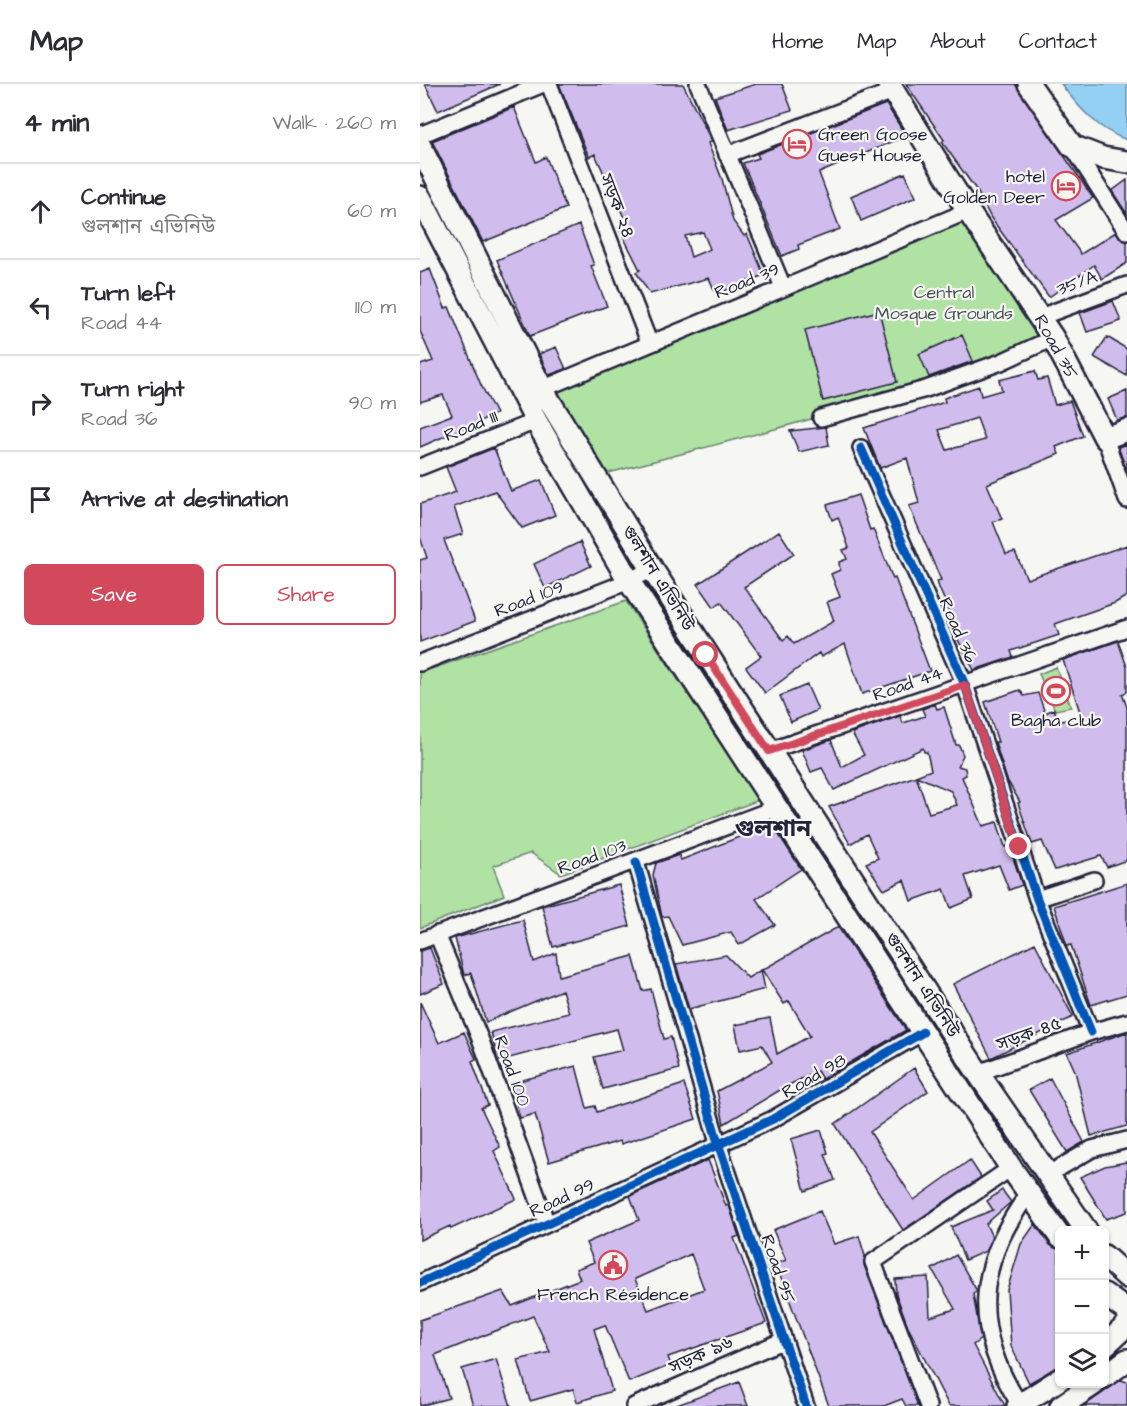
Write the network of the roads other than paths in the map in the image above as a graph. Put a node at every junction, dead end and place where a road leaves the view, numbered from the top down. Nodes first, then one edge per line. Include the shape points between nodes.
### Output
1 (543, 84) edge
2 (549, 84) edge
3 (698, 84) edge
4 (1029, 84) edge
5 (891, 88) edge
6 (420, 135) edge
7 (420, 146) edge
8 (1072, 146) junction
9 (727, 155) junction
10 (1127, 162) edge
11 (420, 198) edge
12 (968, 211) junction
13 (1127, 232) edge
14 (1127, 285) edge
15 (783, 287) junction
16 (1040, 317) junction
17 (1053, 338) junction
18 (650, 342) junction
19 (542, 389) junction
20 (821, 418) dead end
21 (536, 421) junction
22 (1127, 430) edge
23 (1105, 438) junction
24 (861, 448) dead end
25 (420, 467) edge
26 (1127, 500) edge
27 (652, 569) junction
28 (629, 581) junction
29 (1127, 628) edge
30 (420, 663) edge
31 (965, 685) junction
32 (769, 751) junction
33 (776, 808) junction
34 (636, 862) junction
35 (1094, 880) dead end
36 (1037, 899) junction
37 (437, 934) junction
38 (420, 940) edge
39 (1127, 1022) edge
40 (923, 1032) junction
41 (1091, 1032) junction
42 (978, 1073) junction
43 (1127, 1140) edge
44 (718, 1143) junction
45 (1011, 1168) junction
46 (1047, 1175) junction
47 (1029, 1193) junction
48 (547, 1224) junction
49 (1083, 1226) edge
50 (1055, 1231) edge
51 (1109, 1260) edge
52 (1127, 1276) edge
53 (420, 1283) edge
54 (1109, 1298) edge
55 (1127, 1311) edge
56 (1127, 1325) edge
57 (784, 1340) junction
58 (1109, 1341) edge
59 (1127, 1360) edge
60 (1109, 1373) edge
61 (1055, 1382) edge
62 (1087, 1388) edge
63 (1019, 1405) edge
64 (634, 1406) edge
65 (806, 1406) edge
66 (928, 1406) edge
67 (1061, 1406) edge

1 - 6 street
2 - 18 street, সড়ক ২৪
3 - 9 street
4 - 8 main road
5 - 9 street
5 - 12 main road, Road 35
7 - 19 main road, গুলশান এভিনিউ
8 - 10 main road
8 - 13 street
9 - 15 street
11 - 21 main road, গুলশান এভিনিউ
12 - 15 street, Road 39
12 - 16 main road, Road 35
14 - 16 street, 35/A
15 - 18 street, Road 39
16 - 17 main road, Road 35
17 - 20 street via 926,389
17 - 23 main road, Road 35
18 - 19 street, Road 39
19 - 27 main road, গুলশান এভিনিউ
21 - 25 street, Road 111
21 - 28 main road, গুলশান এভিনিউ
22 - 23 main road
23 - 26 street, Road 35
24 - 31 street, Road 36
27 - 28 street, Road 109
27 - 32 main road, গুলশান এভিনিউ
28 - 30 street, Road 109
28 - 33 main road, গুলশান এভিনিউ
29 - 31 street, Road 44
31 - 32 street, Road 44
31 - 36 street, Road 36
32 - 42 main road, গুলশান এভিনিউ
33 - 34 street, Road 103
33 - 40 main road, গুলশান এভিনিউ
34 - 37 street, Road 103
34 - 44 street, Road 95
35 - 36 street
36 - 41 street, Road 36
37 - 38 street, Road 103
37 - 48 street, Road 100 via 481,1041
39 - 41 street, সড়ক ৪৫
40 - 44 street, Road 98 via 774,1119
40 - 45 main road, গুলশান এভিনিউ
41 - 42 street, সড়ক ৪৫
42 - 46 main road, গুলশান এভিনিউ
43 - 46 street via 1092,1149
44 - 48 street, Road 99
44 - 57 street, Road 95
45 - 47 main road, গুলশান এভিনিউ
45 - 66 street via 873,1262
46 - 49 main road, গুলশান এভিনিউ
47 - 50 main road, গুলশান এভিনিউ
47 - 63 street via 1003,1231 993,1254 986,1298 997,1365
48 - 53 street, Road 99
51 - 52 main road
54 - 55 main road
56 - 58 main road
57 - 64 street, সড়ক ৯৬
57 - 65 street, Road 95
59 - 60 main road
61 - 63 main road
62 - 67 main road

